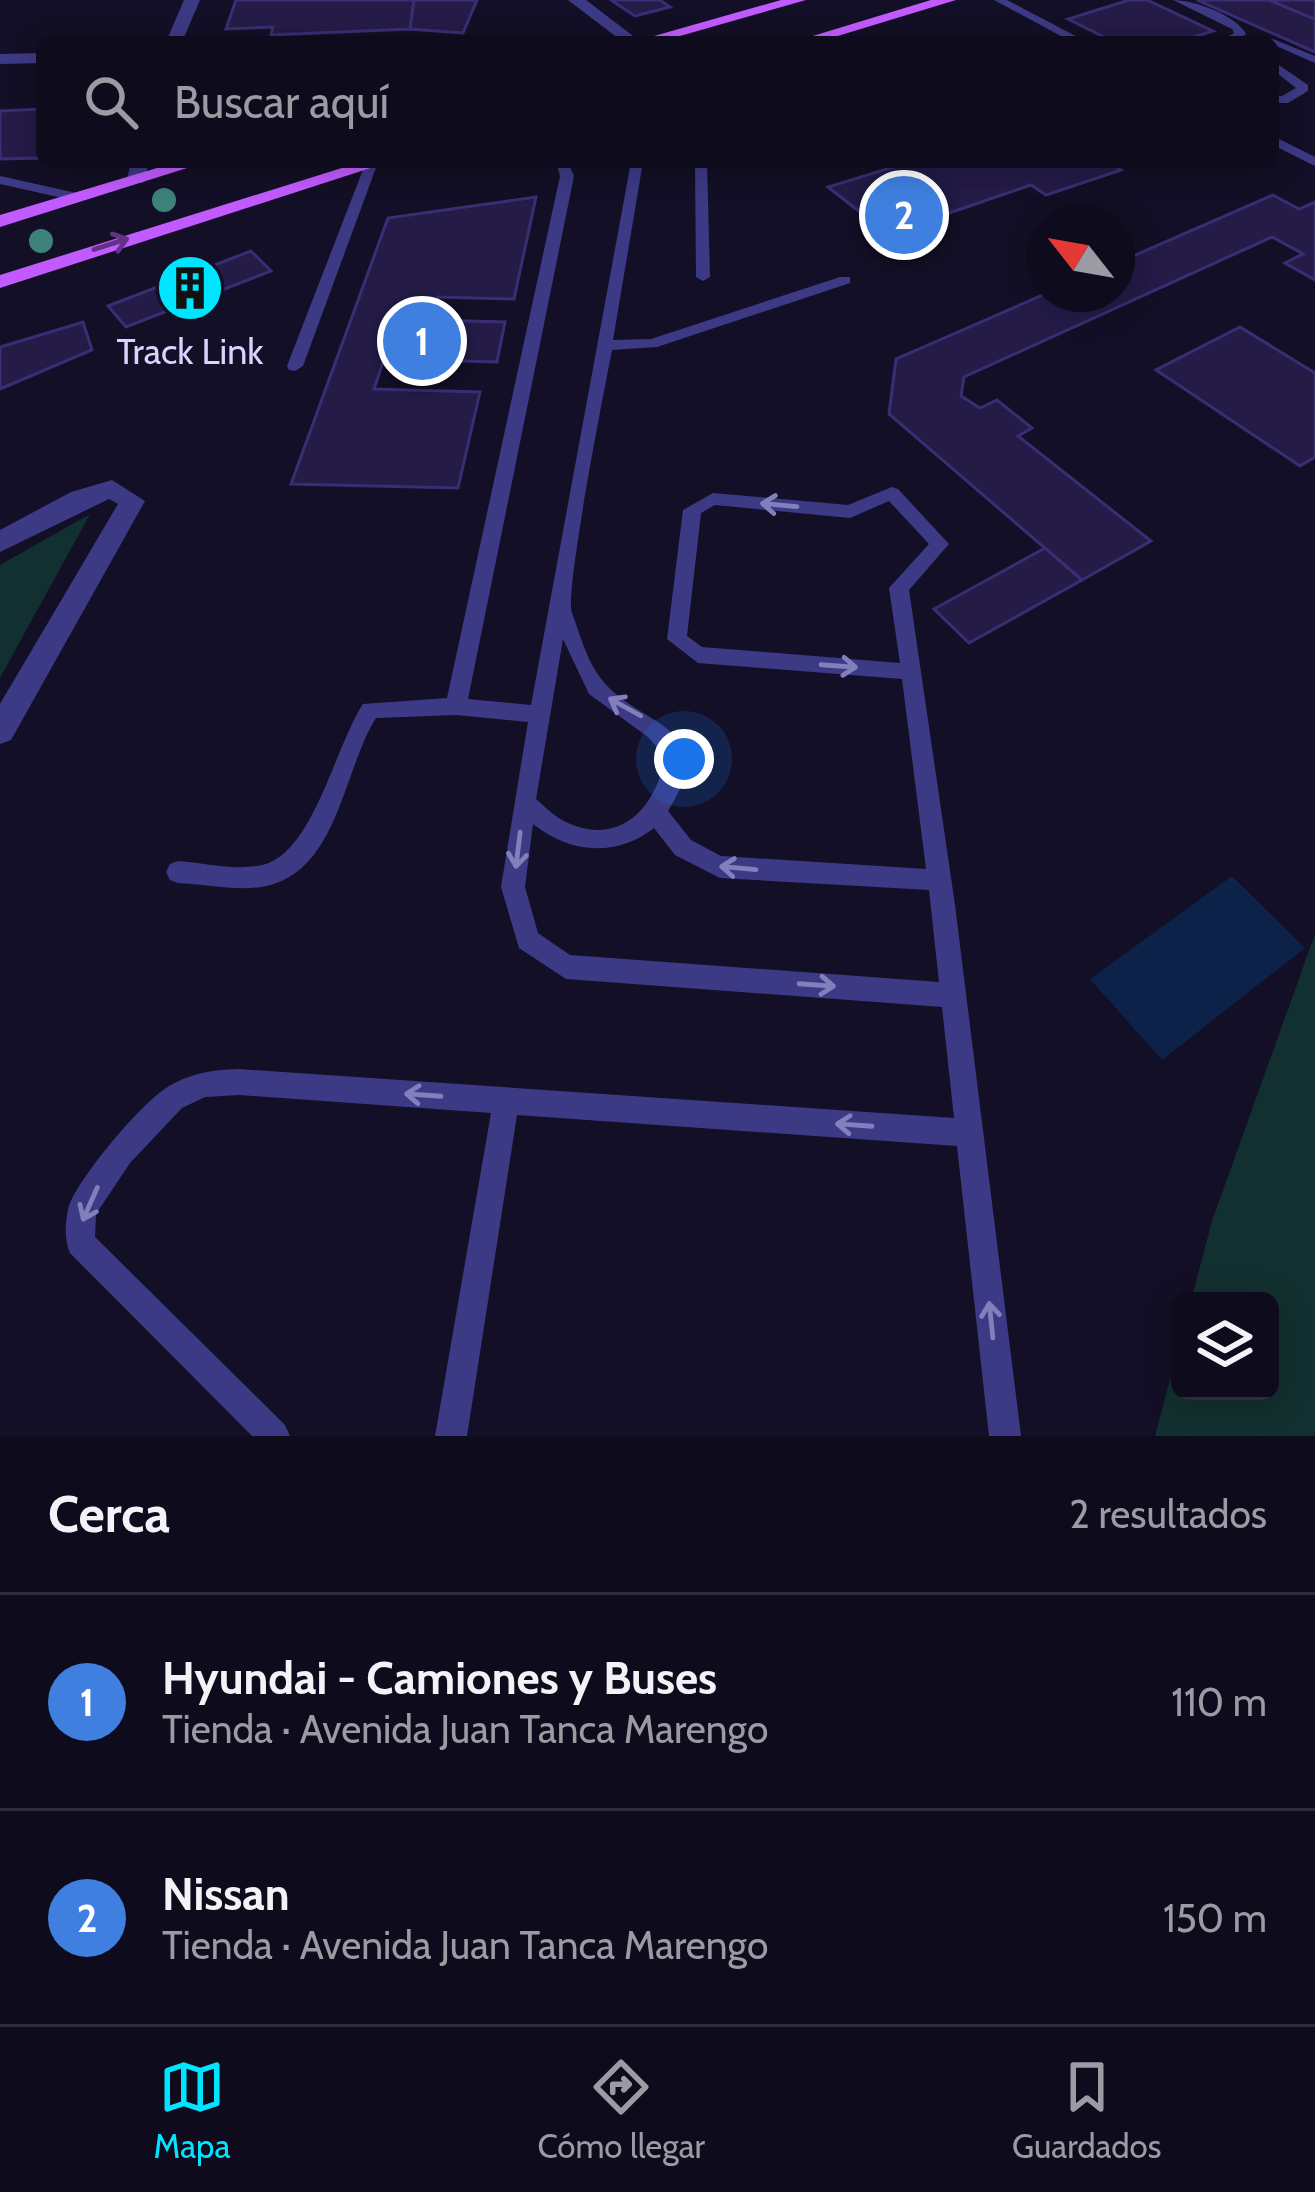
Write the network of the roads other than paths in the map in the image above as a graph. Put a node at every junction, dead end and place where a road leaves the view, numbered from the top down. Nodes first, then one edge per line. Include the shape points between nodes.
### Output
1 (192, 0) edge
2 (576, 0) edge
3 (797, 0) edge
4 (948, 0) edge
5 (999, 0) edge
6 (1178, 0) edge
7 (1237, 27) junction
8 (177, 36) edge
9 (628, 36) edge
10 (660, 36) edge
11 (822, 36) edge
12 (1069, 36) edge
13 (1237, 36) edge
14 (1258, 36) edge
15 (1279, 45) edge
16 (36, 58) edge
17 (0, 59) edge
18 (1315, 60) edge
19 (1279, 69) edge
20 (1279, 100) edge
21 (1279, 143) edge
22 (1315, 162) edge
23 (360, 168) edge
24 (374, 168) edge
25 (564, 168) edge
26 (636, 168) edge
27 (701, 168) edge
28 (138, 171) edge
29 (0, 180) edge
30 (76, 197) junction
31 (0, 221) edge
32 (703, 277) dead end
33 (844, 280) dead end
34 (0, 282) edge
35 (607, 345) junction
36 (295, 366) dead end
37 (0, 542) edge
38 (561, 611) junction
39 (912, 672) junction
40 (456, 706) junction
41 (538, 714) junction
42 (0, 731) edge
43 (524, 803) junction
44 (658, 814) junction
45 (178, 872) dead end
46 (938, 880) junction
47 (953, 994) junction
48 (506, 1101) junction
49 (970, 1133) junction
50 (274, 1436) edge
51 (451, 1436) edge
52 (1004, 1436) edge

1 - 8 street
2 - 9 street
3 - 10 main road
4 - 11 main road
5 - 12 lane
6 - 7 lane
7 - 13 lane
7 - 14 lane
15 - 18 lane
16 - 17 street
19 - 20 lane via 1304,88
21 - 22 lane
34 -> 23 main road
24 - 36 lane
25 - 40 lane
26 - 35 lane
27 - 32 lane
28 - 30 main road
29 - 30 lane
30 - 31 main road
33 - 35 lane via 652,344
35 - 38 lane
37 - 42 street via 80,498 112,489 132,501
38 - 41 lane
44 -> 38 lane via 676,754 641,715 601,694
39 -> 39 lane via 899,588 940,544 892,493 850,512 712,500 692,510 677,639 683,649
39 - 46 lane
40 - 41 lane
40 - 45 lane via 370,710 309,846 270,875
41 - 43 lane
43 - 44 lane via 559,831 584,837 611,837
43 -> 47 lane via 513,887 528,940 566,967
46 -> 44 lane via 720,867 687,854
46 - 47 lane
47 - 49 lane
49 -> 48 lane
48 -> 50 lane via 203,1084 172,1099 120,1153 82,1210 80,1244
48 - 51 lane
52 -> 49 lane

